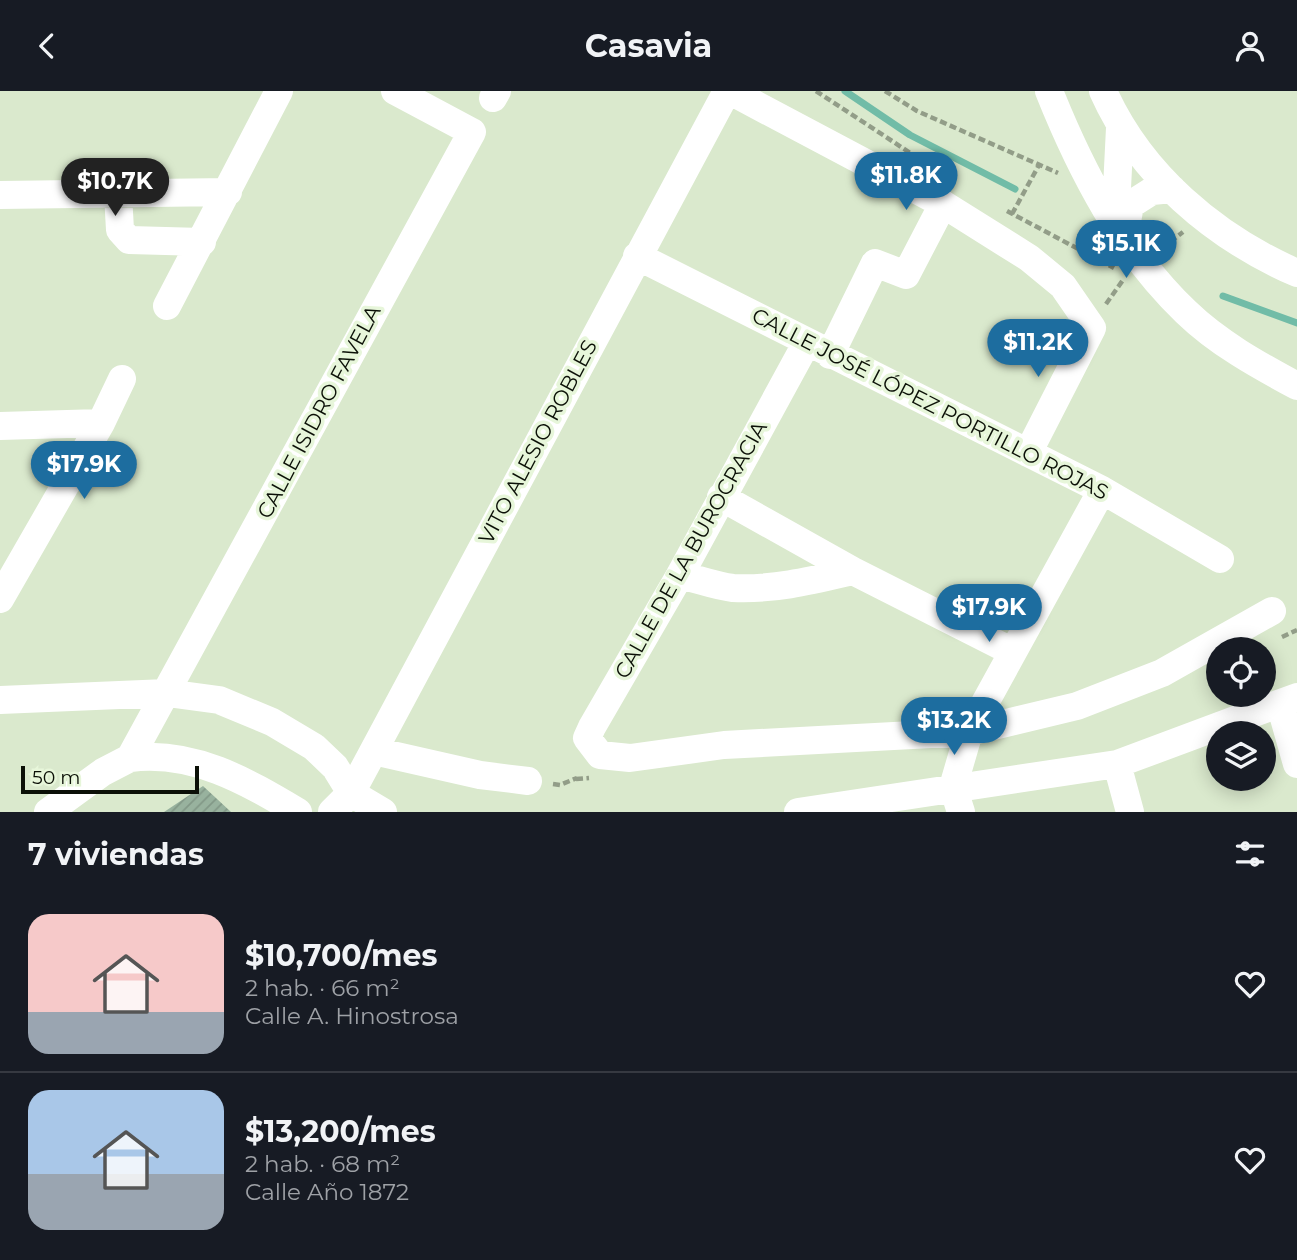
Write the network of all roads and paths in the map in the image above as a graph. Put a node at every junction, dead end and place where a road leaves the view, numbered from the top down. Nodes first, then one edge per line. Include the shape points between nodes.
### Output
1 (279, 91) edge
2 (395, 91) edge
3 (728, 91) edge
4 (816, 91) edge
5 (885, 91) edge
6 (1049, 91) edge
7 (1104, 91) edge
8 (1120, 128) junction
9 (1039, 165) junction
10 (933, 168) dead end
11 (1063, 176) dead end
12 (1172, 189) junction
13 (228, 192) junction
14 (118, 194) junction
15 (0, 195) edge
16 (943, 204) junction
17 (1002, 209) dead end
18 (1012, 214) junction
19 (1117, 226) junction
20 (1187, 229) dead end
21 (202, 242) junction
22 (637, 255) junction
23 (1135, 268) junction
24 (1297, 273) edge
25 (167, 306) dead end
26 (1092, 328) junction
27 (819, 349) junction
28 (122, 379) dead end
29 (1297, 386) edge
30 (101, 423) junction
31 (0, 426) edge
32 (1028, 453) junction
33 (1102, 490) junction
34 (721, 496) junction
35 (1220, 559) dead end
36 (853, 571) junction
37 (680, 575) junction
38 (0, 599) edge
39 (1272, 611) dead end
40 (1013, 652) junction
41 (167, 693) junction
42 (0, 700) edge
43 (1289, 700) edge
44 (970, 732) junction
45 (373, 751) junction
46 (600, 755) junction
47 (130, 758) junction
48 (1117, 764) junction
49 (1297, 764) edge
50 (528, 781) joint
51 (957, 799) edge
52 (342, 803) edge
53 (48, 812) edge
54 (298, 812) edge
55 (383, 812) edge
56 (798, 812) edge
57 (1130, 812) edge

1 - 13 street
2 - 41 street, CALLE ISIDRO FAVELA via 472,132
3 - 16 street
3 - 22 street, VITO ALESIO ROBLES
4 - 10 path
5 - 9 path via 917,111
6 - 19 street via 1072,149
7 - 8 street
8 - 12 street
8 - 19 street
9 - 11 path
9 - 18 path
12 - 19 street via 1152,191 1130,205
12 - 24 street via 1259,257
13 - 14 street
13 - 21 street
14 - 15 street
14 - 21 street via 120,230 129,240
16 - 26 street via 1029,258 1063,286
16 - 27 street, CALLE DE LA BUROCRACIA via 906,275 875,263
17 - 18 path
18 - 23 path
19 - 23 street
20 - 23 path
21 - 25 street
22 - 27 street, CALLE JOSÉ LÓPEZ PORTILLO ROJAS
22 - 45 street, VITO ALESIO ROBLES
23 - 26 path
23 - 29 street via 1233,350
26 - 32 street
27 - 32 street, CALLE JOSÉ LÓPEZ PORTILLO ROJAS
27 - 34 street, CALLE DE LA BUROCRACIA
28 - 30 street
30 - 31 street
30 - 38 street
32 - 33 street, CALLE JOSÉ LÓPEZ PORTILLO ROJAS
33 - 35 street, CALLE JOSÉ LÓPEZ PORTILLO ROJAS
33 - 40 street
34 - 36 street
34 - 37 street, CALLE DE LA BUROCRACIA
36 - 37 street via 761,588 731,587
36 - 40 street
37 - 46 street, CALLE DE LA BUROCRACIA via 587,739
39 - 44 street via 1162,673 1077,706
40 - 44 street
41 - 42 street
41 - 47 street, CALLE ISIDRO FAVELA
41 - 52 street via 219,700 272,722 314,747 335,767
43 - 48 street
43 - 49 street
44 - 46 street via 724,744 630,758
44 - 51 street
45 - 50 street
45 - 52 street, VITO ALESIO ROBLES
46 - 50 path via 576,779 560,785
47 - 53 street
47 - 54 street via 155,755 222,770
48 - 51 street
48 - 57 street
51 - 56 street
52 - 55 street

